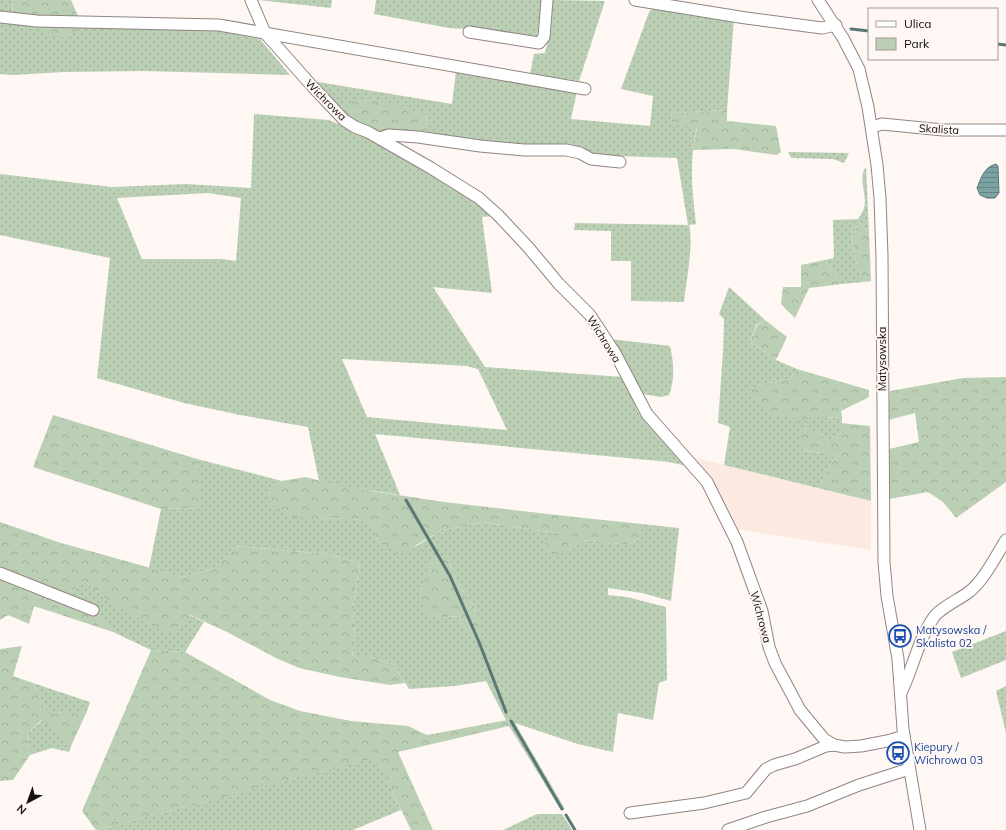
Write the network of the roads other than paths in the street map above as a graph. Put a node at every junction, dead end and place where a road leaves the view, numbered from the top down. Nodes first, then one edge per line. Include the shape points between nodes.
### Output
1 (251, 0) edge
2 (547, 0) edge
3 (635, 0) edge
4 (818, 0) edge
5 (0, 17) edge
6 (836, 26) junction
7 (469, 32) dead end
8 (264, 33) junction
9 (585, 89) dead end
10 (872, 126) junction
11 (1006, 130) edge
12 (380, 138) junction
13 (620, 162) dead end
14 (1006, 540) edge
15 (0, 573) edge
16 (93, 610) dead end
17 (901, 693) junction
18 (904, 733) junction
19 (834, 745) junction
20 (909, 769) junction
21 (630, 813) dead end
22 (919, 829) edge
23 (728, 830) edge

1 - 8 street, Wichrowa
2 - 7 street via 544,37 539,43
3 - 6 street via 822,28
4 - 6 street, Matysowska
5 - 8 street via 37,21 219,25
6 - 10 street, Matysowska via 859,69
8 - 9 street
8 - 12 street, Wichrowa via 344,120
10 - 11 street, Skalista via 882,124 943,130
10 - 17 street, Matysowska via 881,227 884,562
12 - 13 street via 389,135 524,150 566,150 591,159
12 - 19 street, Wichrowa via 479,198 498,215 590,315 615,354 647,414 707,482 739,549 762,611 774,663 800,710 824,739
14 - 17 street via 969,591 935,615 921,639
15 - 16 street
17 - 18 street, Matysowska
18 - 19 street via 887,741 860,746
18 - 20 street, Matysowska
19 - 21 street via 766,769 746,793 704,803
20 - 22 street, Matysowska
20 - 23 street via 859,785 807,806

